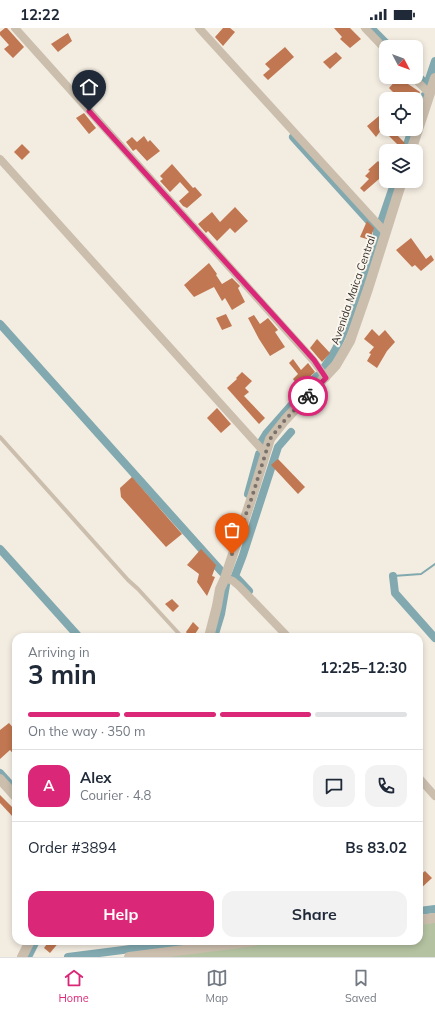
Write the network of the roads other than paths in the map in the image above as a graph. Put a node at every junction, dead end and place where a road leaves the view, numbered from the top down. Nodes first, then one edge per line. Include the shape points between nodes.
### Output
1 (15, 28) edge
2 (199, 28) edge
3 (365, 28) edge
4 (379, 43) edge
5 (435, 78) edge
6 (420, 84) edge
7 (429, 93) junction
8 (413, 144) edge
9 (0, 159) edge
10 (400, 188) edge
11 (386, 233) junction
12 (326, 378) junction
13 (0, 437) edge
14 (265, 453) junction
15 (225, 578) junction
16 (178, 633) edge
17 (210, 633) edge
18 (284, 633) edge
19 (0, 779) edge
20 (423, 782) edge
21 (12, 792) edge
22 (435, 796) edge
23 (435, 918) edge
24 (423, 920) edge
25 (28, 945) edge
26 (224, 945) edge
27 (22, 957) edge
28 (129, 957) edge

1 - 12 street via 314,360
2 - 11 street
3 - 4 street
5 - 7 street
6 - 7 street
7 - 8 street
9 - 14 street
10 - 11 street, Avenida Maica Central
11 - 12 street, Avenida Maica Central via 350,340
12 - 14 street, Avenida Maica Central via 276,430
13 - 16 lane
14 - 15 street, Avenida Maica Central
15 - 17 street, Avenida Maica Central via 220,588
15 - 18 street via 239,586
19 - 21 street
20 - 22 street
23 - 24 street
25 - 27 street
26 - 28 street

